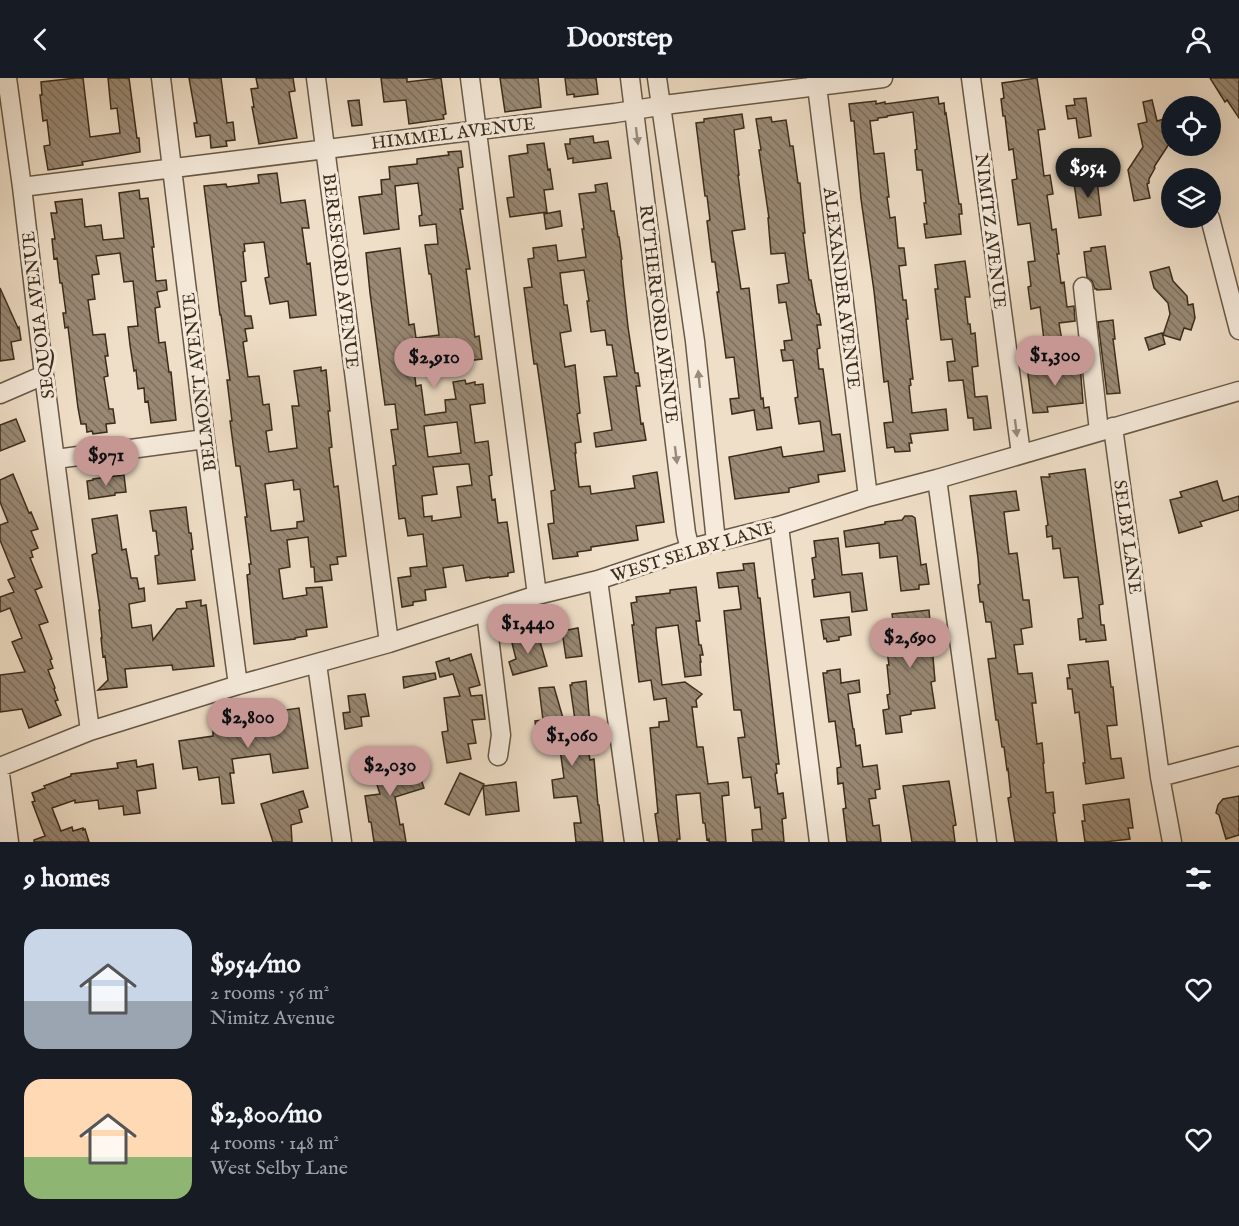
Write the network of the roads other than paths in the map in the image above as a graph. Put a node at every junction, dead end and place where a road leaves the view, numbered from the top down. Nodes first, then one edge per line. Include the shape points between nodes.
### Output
1 (161, 78) edge
2 (316, 78) edge
3 (470, 78) edge
4 (630, 78) edge
5 (657, 78) edge
6 (883, 78) edge
7 (971, 78) edge
8 (816, 82) edge
9 (5, 90) edge
10 (660, 106) junction
11 (634, 110) junction
12 (477, 130) junction
13 (326, 150) junction
14 (8, 152) edge
15 (174, 169) junction
16 (22, 187) junction
17 (1213, 228) edge
18 (1083, 287) dead end
19 (1239, 330) edge
20 (44, 375) junction
21 (1239, 391) edge
22 (0, 394) edge
23 (1106, 429) junction
24 (205, 439) junction
25 (1021, 454) junction
26 (56, 459) junction
27 (937, 479) junction
28 (868, 497) junction
29 (779, 526) junction
30 (716, 542) junction
31 (690, 549) junction
32 (598, 580) junction
33 (537, 595) junction
34 (486, 612) junction
35 (389, 643) junction
36 (317, 664) junction
37 (238, 686) junction
38 (90, 731) junction
39 (498, 756) dead end
40 (1239, 756) edge
41 (0, 767) edge
42 (0, 774) edge
43 (1160, 777) junction
44 (9, 842) edge
45 (342, 842) edge
46 (634, 842) edge
47 (819, 842) edge
48 (987, 842) edge
49 (1172, 842) edge

1 - 15 street, BELMONT AVENUE
2 - 13 street, BERESFORD AVENUE
3 - 12 street
4 - 11 street, RUTHERFORD AVENUE
5 - 10 street, RUTHERFORD AVENUE
6 - 8 street, HIMMEL AVENUE
7 -> 25 street, NIMITZ AVENUE
8 - 10 street, HIMMEL AVENUE
8 - 28 street, ALEXANDER AVENUE
9 - 14 street, SEQUOIA AVENUE
10 - 11 street, HIMMEL AVENUE
30 -> 10 street, RUTHERFORD AVENUE via 695,341
11 - 12 street, HIMMEL AVENUE
11 -> 31 street, RUTHERFORD AVENUE
12 - 13 street, HIMMEL AVENUE
12 - 33 street
13 - 15 street, HIMMEL AVENUE
13 - 35 street, BERESFORD AVENUE
14 - 16 street, SEQUOIA AVENUE
15 - 16 street, HIMMEL AVENUE
15 - 24 street, BELMONT AVENUE
16 - 20 street, SEQUOIA AVENUE
17 - 19 street
18 - 23 street, SELBY LANE
20 - 22 street
20 - 26 street, SEQUOIA AVENUE
21 - 23 street
23 - 25 street, WEST SELBY LANE
23 - 43 street, SELBY LANE
24 - 26 street
24 - 37 street, BELMONT AVENUE
25 - 27 street, WEST SELBY LANE
26 - 38 street, SEQUOIA AVENUE
27 - 28 street, WEST SELBY LANE
27 - 48 street
28 - 29 street, WEST SELBY LANE
29 - 30 street, WEST SELBY LANE
29 - 47 street
30 - 31 street, WEST SELBY LANE
31 - 32 street, WEST SELBY LANE
32 - 33 street, WEST SELBY LANE
32 - 46 street
33 - 34 street, WEST SELBY LANE
34 - 35 street, WEST SELBY LANE
34 - 39 street via 501,735
35 - 36 street, WEST SELBY LANE
36 - 37 street, WEST SELBY LANE
36 - 45 street
37 - 38 street, WEST SELBY LANE
38 - 41 street, WEST SELBY LANE
40 - 43 street
42 - 44 street
43 - 49 street, SELBY LANE

